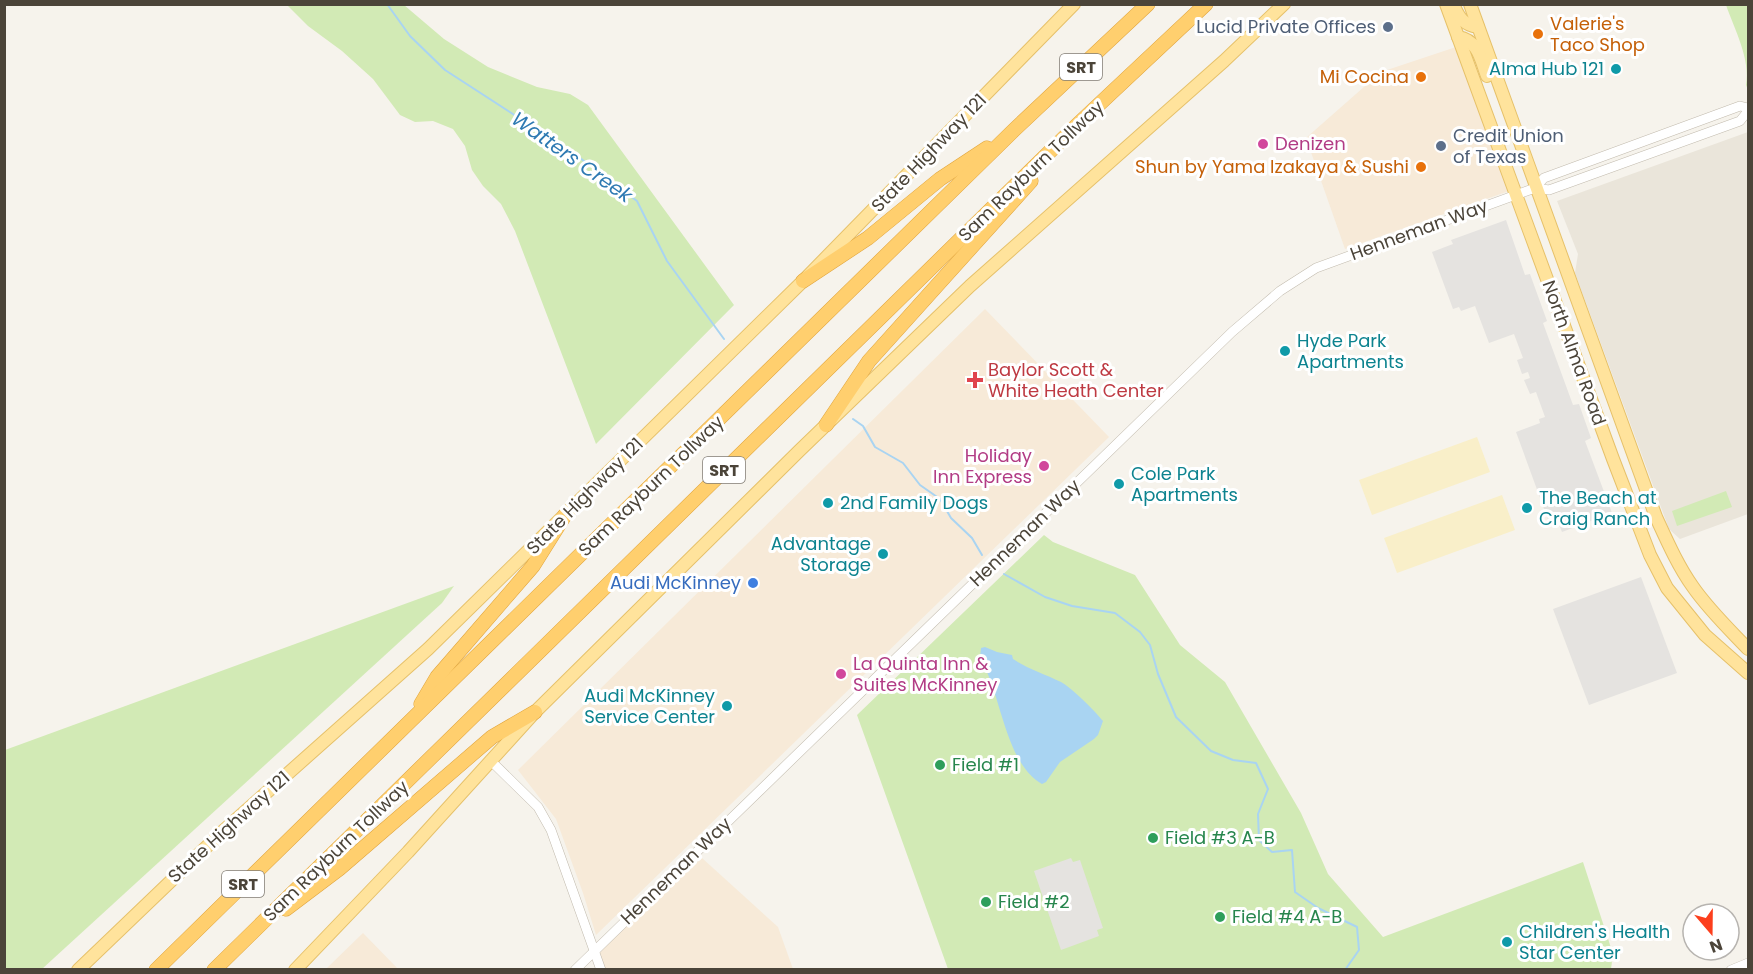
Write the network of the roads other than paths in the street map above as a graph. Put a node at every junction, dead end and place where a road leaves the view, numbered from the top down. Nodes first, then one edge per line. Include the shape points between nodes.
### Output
1 (1074, 4) edge
2 (1148, 4) edge
3 (1206, 4) edge
4 (1284, 4) edge
5 (1446, 4) edge
6 (1454, 4) edge
7 (1470, 4) edge
8 (1478, 27) junction
9 (1458, 37) junction
10 (1504, 100) junction
11 (1749, 110) edge
12 (1076, 126) junction
13 (1014, 130) junction
14 (1535, 188) junction
15 (1516, 195) junction
16 (803, 281) junction
17 (1607, 384) junction
18 (1588, 391) junction
19 (826, 425) junction
20 (565, 515) junction
21 (1671, 548) junction
22 (1650, 555) junction
23 (1749, 649) edge
24 (1749, 673) edge
25 (535, 712) junction
26 (410, 721) junction
27 (490, 760) junction
28 (246, 939) junction
29 (595, 950) junction
30 (1749, 963) edge
31 (78, 969) edge
32 (156, 969) edge
33 (214, 969) edge
34 (295, 969) edge
35 (575, 969) edge
36 (601, 969) edge
37 (1731, 969) edge

1 - 16 main road, State Highway 121
2 - 13 highway, Sam Rayburn Tollway / SRT
3 - 12 highway, Sam Rayburn Tollway / SRT
4 - 19 main road via 970,286
5 - 9 main road, North Alma Road
6 - 8 main road via 1461,20
7 - 8 main road, North Alma Road
8 - 10 main road, North Alma Road
9 - 10 main road via 1470,40 1477,48 1489,81
9 - 15 main road, North Alma Road
10 - 14 main road, North Alma Road
11 - 14 street, Henneman Way via 1740,121 1614,167 1549,190
11 - 14 street, Henneman Way via 1740,106 1544,178
12 - 19 highway via 1024,190 869,362
12 - 28 highway, Sam Rayburn Tollway / SRT
13 - 16 highway via 940,179 868,238
13 - 26 highway, Sam Rayburn Tollway / SRT
14 - 15 street, Henneman Way
14 - 17 main road, North Alma Road
15 - 18 main road, North Alma Road
15 - 29 street, Henneman Way via 1316,268 1280,291 1232,332
16 - 20 main road, State Highway 121
17 - 18 main road
17 - 21 main road, North Alma Road
18 - 22 main road, North Alma Road
19 - 25 main road
20 - 26 highway via 533,566 437,677
20 - 31 main road, State Highway 121 via 428,649 220,833
21 - 22 main road
21 - 23 main road, North Alma Road via 1693,587
22 - 24 main road, North Alma Road via 1667,588 1705,635
25 - 27 main road
25 - 28 highway via 492,737 339,869
26 - 32 highway, Sam Rayburn Tollway / SRT
27 - 29 street via 538,807 551,830
27 - 34 main road
28 - 33 highway, Sam Rayburn Tollway / SRT
29 - 35 street, Henneman Way
29 - 36 street
30 - 37 street

